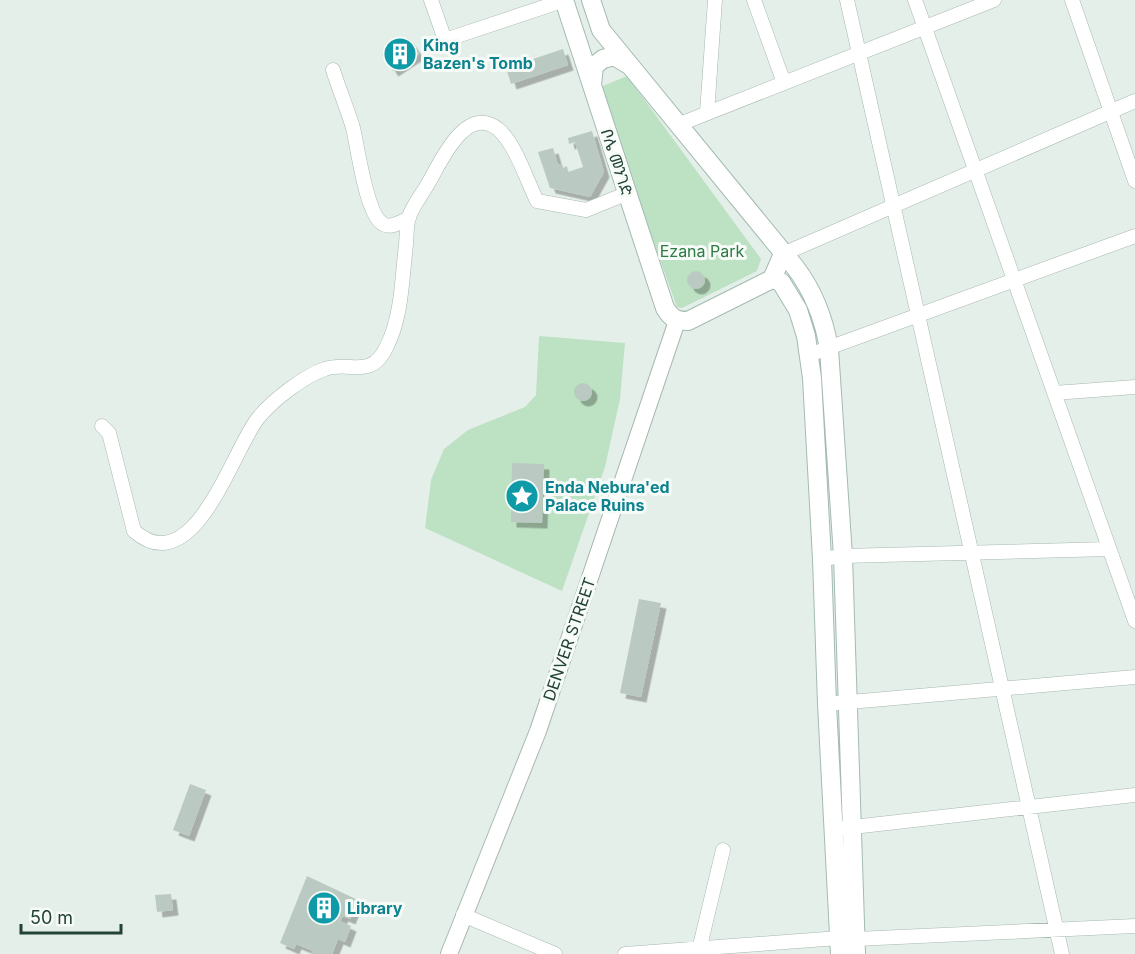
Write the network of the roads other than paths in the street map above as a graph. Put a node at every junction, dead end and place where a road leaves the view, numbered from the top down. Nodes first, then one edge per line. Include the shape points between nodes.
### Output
1 (431, 0) edge
2 (564, 0) edge
3 (591, 0) edge
4 (715, 0) edge
5 (754, 0) edge
6 (846, 0) edge
7 (915, 0) edge
8 (994, 0) edge
9 (1072, 0) edge
10 (925, 27) junction
11 (859, 54) junction
12 (633, 68) junction
13 (333, 70) dead end
14 (784, 83) junction
15 (592, 85) junction
16 (1135, 101) edge
17 (1111, 111) junction
18 (707, 113) junction
19 (680, 124) junction
20 (975, 170) junction
21 (1135, 181) edge
22 (628, 193) junction
23 (893, 207) junction
24 (409, 218) junction
25 (1135, 236) edge
26 (783, 254) junction
27 (772, 279) junction
28 (1014, 281) junction
29 (918, 316) junction
30 (677, 321) junction
31 (830, 349) junction
32 (809, 356) junction
33 (1135, 387) edge
34 (1054, 393) junction
35 (102, 426) dead end
36 (1109, 549) junction
37 (972, 553) junction
38 (843, 556) junction
39 (822, 559) junction
40 (1135, 621) edge
41 (1135, 677) edge
42 (1002, 690) junction
43 (849, 703) junction
44 (827, 704) junction
45 (1135, 795) edge
46 (1029, 807) junction
47 (853, 827) junction
48 (833, 829) junction
49 (723, 850) dead end
50 (463, 915) junction
51 (1135, 926) edge
52 (1057, 931) junction
53 (848, 946) edge
54 (705, 951) edge
55 (449, 954) edge
56 (555, 954) edge
57 (626, 954) edge
58 (1062, 954) edge

1 - 2 street via 445,40
2 - 15 main road, ቦሌ መንገድ
3 - 12 main road via 602,30
4 - 18 street
5 - 14 street
6 - 11 street
7 - 10 street
8 - 10 street
9 - 17 street
10 - 11 street
10 - 20 street
11 - 14 street
11 - 23 street
12 - 15 main road via 614,56 603,59 594,66
12 - 19 main road
13 - 24 street via 377,220 393,226
14 - 18 street
15 - 22 main road, ቦሌ መንገድ
16 - 17 street
17 - 20 street
17 - 21 street
18 - 19 street
19 - 26 main road
20 - 23 street
20 - 28 street
22 - 24 street via 586,210 537,201 509,142 499,130 478,123 454,139
22 - 30 main road, ቦሌ መንገድ via 665,308
23 - 26 street
23 - 29 street
24 - 35 street via 397,318 387,347 377,361 368,366 326,368 274,402 258,418 201,519 181,536 148,542 134,531 109,433
25 - 28 street
26 - 27 main road
26 - 31 main road via 816,299
27 - 30 main road via 688,321
27 - 32 main road via 782,282 798,310
28 - 29 street
28 - 34 street
29 - 31 street
29 - 37 street
30 - 50 street, DENVER STREET via 538,731
31 - 32 street
31 - 38 main road
32 - 39 main road
33 - 34 street
34 - 36 street
36 - 37 street
36 - 40 street
37 - 38 street
37 - 42 street
38 - 39 street
38 - 43 main road
39 - 44 main road
41 - 42 street
42 - 43 street
42 - 46 street
43 - 44 street
43 - 47 main road
44 - 48 main road
45 - 46 street
46 - 47 street
46 - 52 street
47 - 48 street
47 - 53 main road
48 - 53 main road
49 - 54 street
50 - 55 street, DENVER STREET
50 - 56 street
51 - 52 street
52 - 53 street
52 - 58 street
53 - 54 street
54 - 57 street

